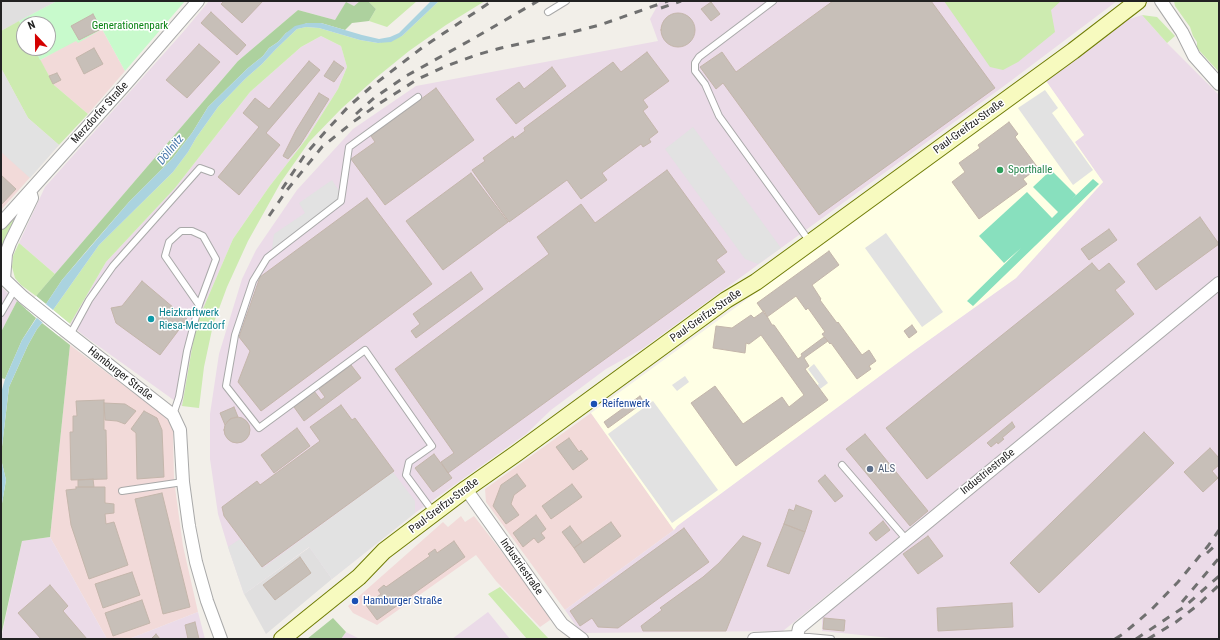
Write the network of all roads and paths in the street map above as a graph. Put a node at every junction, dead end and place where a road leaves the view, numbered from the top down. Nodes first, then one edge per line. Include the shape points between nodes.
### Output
1 (198, 1) edge
2 (566, 1) edge
3 (773, 1) edge
4 (1138, 1) edge
5 (1161, 1) edge
6 (548, 12) dead end
7 (1219, 84) edge
8 (418, 97) dead end
9 (211, 172) dead end
10 (30, 191) junction
11 (1, 223) edge
12 (810, 242) junction
13 (2, 278) edge
14 (1219, 283) edge
15 (19, 293) junction
16 (199, 304) junction
17 (1, 312) edge
18 (66, 332) junction
19 (173, 415) junction
20 (842, 465) dead end
21 (183, 482) junction
22 (466, 489) junction
23 (122, 491) dead end
24 (434, 513) junction
25 (906, 539) junction
26 (797, 638) junction
27 (222, 639) edge
28 (282, 639) edge
29 (582, 639) edge
30 (754, 639) edge
31 (831, 639) edge

1 - 10 street, Merzdorfer Straße
2 - 6 lane
3 - 12 lane via 699,57 695,63 695,71 705,84 719,116
4 - 12 main road, Paul-Greifzu-Straße
5 - 7 street via 1182,32 1194,56
8 - 24 lane via 349,147 341,201 267,258 253,281 235,335 226,386 259,428 365,350 432,446 409,462 406,475
9 - 18 lane via 200,168 113,266
10 - 11 street, Merzdorfer Straße
10 - 13 street via 32,198 10,243
12 - 22 main road, Paul-Greifzu-Straße
13 - 15 street, Hamburger Straße
14 - 25 street, Industriestraße
15 - 17 lane
15 - 18 street, Hamburger Straße
16 - 16 lane via 216,259 203,236 192,231 181,231 169,242 165,256
16 - 19 lane
18 - 19 street, Hamburger Straße
19 - 21 street via 180,430
20 - 25 lane
21 - 23 lane
21 - 27 street via 196,562 207,601
22 - 24 main road, Paul-Greifzu-Straße
22 - 29 street, Industriestraße via 562,624
24 - 28 main road, Paul-Greifzu-Straße via 384,551 359,577
25 - 26 street, Industriestraße via 799,628
26 - 30 street
26 - 31 lane via 809,636

